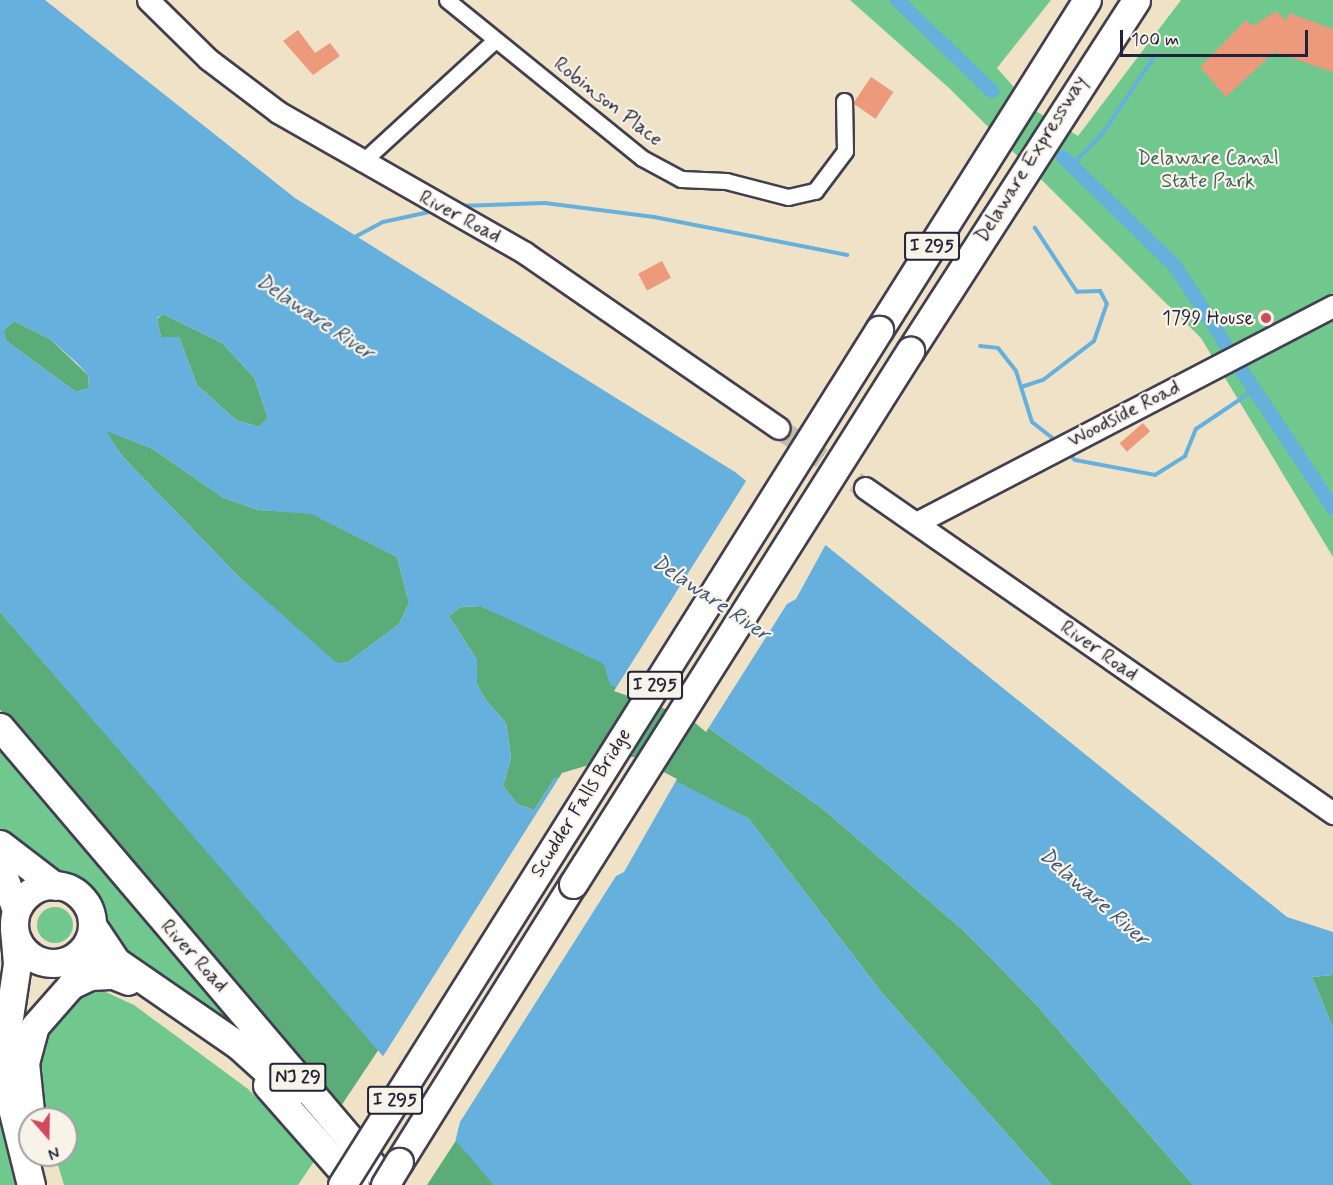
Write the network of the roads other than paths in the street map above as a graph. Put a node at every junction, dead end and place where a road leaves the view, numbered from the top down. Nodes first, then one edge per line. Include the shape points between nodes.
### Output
1 (148, 0) edge
2 (447, 0) edge
3 (1066, 0) edge
4 (1087, 0) edge
5 (1136, 0) edge
6 (493, 42) junction
7 (1040, 70) junction
8 (844, 101) dead end
9 (361, 163) junction
10 (1333, 306) edge
11 (879, 330) joint
12 (910, 351) joint
13 (779, 428) tunnel mouth
14 (865, 488) tunnel mouth
15 (916, 523) junction
16 (0, 727) edge
17 (1333, 813) edge
18 (0, 844) edge
19 (0, 866) edge
20 (55, 886) junction
21 (15, 920) junction
22 (92, 925) junction
23 (62, 962) junction
24 (205, 971) junction
25 (128, 981) junction
26 (288, 1090) junction
27 (28, 1107) edge
28 (30, 1107) edge
29 (45, 1167) edge
30 (357, 1172) edge
31 (31, 1185) edge
32 (50, 1185) edge
33 (318, 1185) edge
34 (342, 1185) edge
35 (369, 1185) edge
36 (384, 1185) edge
37 (389, 1185) edge

1 - 9 main road, River Road via 236,83
2 - 6 street, Robinson Place
3 - 7 highway
4 - 7 highway, Delaware Expressway / I 295
5 - 12 highway, Delaware Expressway / I 295 via 1064,104
6 - 8 street, Robinson Place via 642,158 681,179 805,196 823,184 841,161
6 - 9 street
7 - 11 highway, Delaware Expressway / I 295
9 - 13 main road, River Road via 471,222 580,288
10 - 15 main road, Woodside Road
11 - 30 highway, Scudder Falls Bridge / I 295, bridge
12 - 36 highway, Scudder Falls Bridge / I 295, bridge
14 - 15 main road, River Road
15 - 17 main road, River Road
16 - 24 highway, River Road / NJ 29
18 - 20 highway
19 - 21 highway
20 - 21 highway via 32,891
20 - 22 highway via 77,894
21 - 23 highway via 30,956
21 - 31 highway via 17,964 5,1043 5,1080
22 - 23 highway via 83,948
22 - 26 highway via 116,961 239,1046
23 - 25 highway via 86,964
23 - 27 highway via 30,988 18,1019 18,1077
24 - 26 highway
24 - 37 highway, River Road / NJ 29
25 - 28 highway via 98,974 80,979 44,1012 26,1052
25 - 30 highway via 245,1065
26 - 35 highway
29 - 32 highway
30 - 33 highway
30 - 34 highway, Scudder Falls Bridge / I 295, bridge

